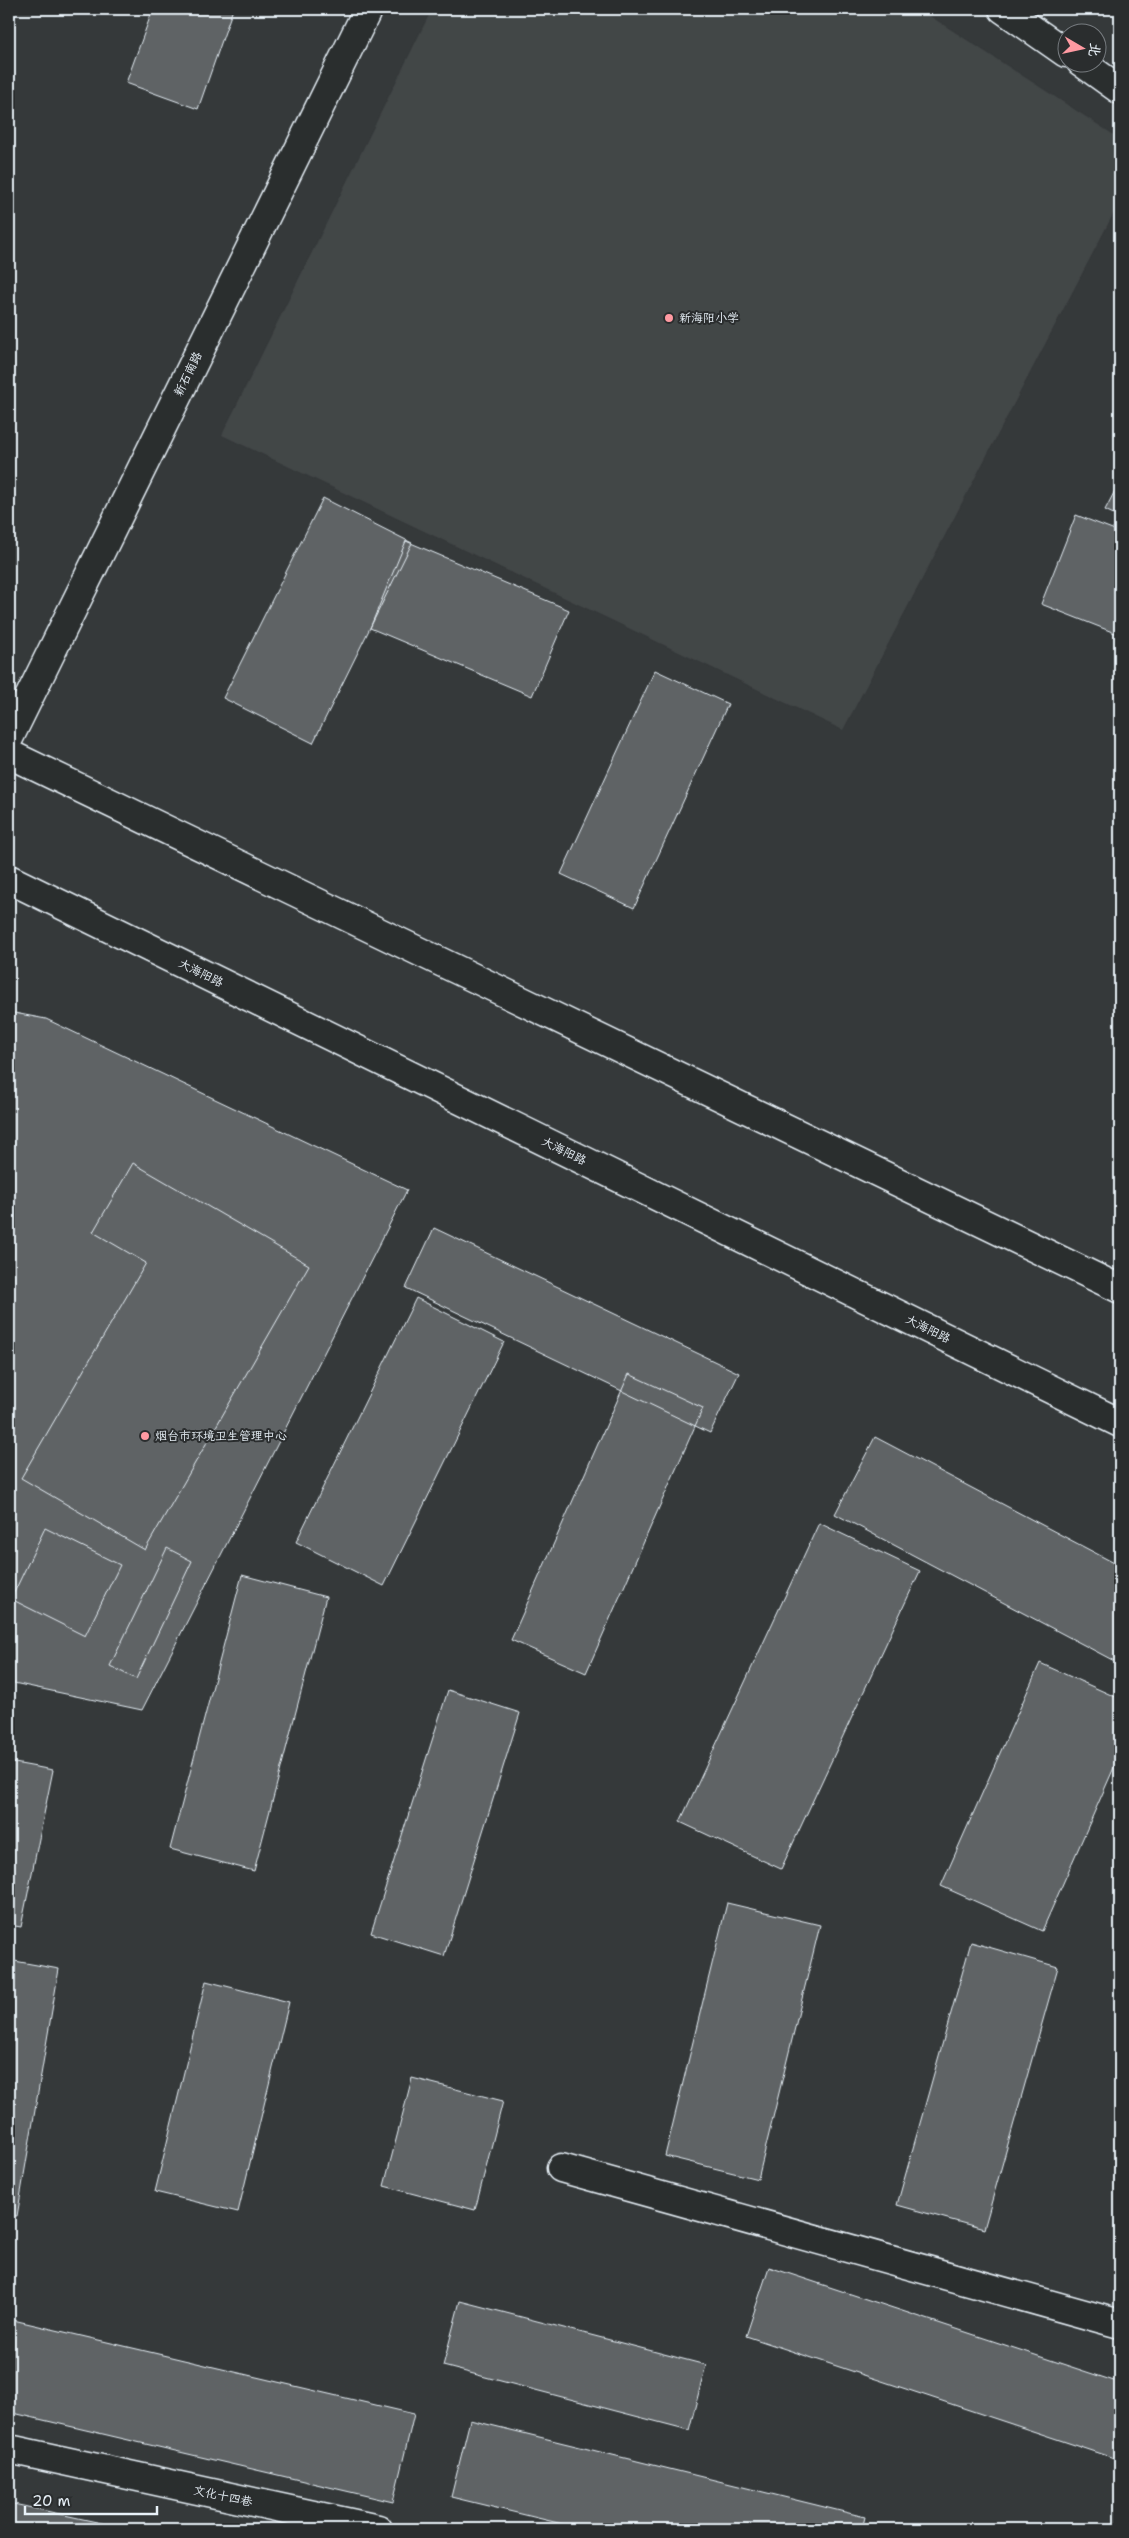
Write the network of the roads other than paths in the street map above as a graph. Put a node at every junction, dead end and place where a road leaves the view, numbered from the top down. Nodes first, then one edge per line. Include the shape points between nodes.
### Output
1 (368, 9) edge
2 (1003, 9) edge
3 (1056, 46) edge
4 (1095, 72) edge
5 (1120, 90) edge
6 (9, 738) edge
7 (9, 754) edge
8 (9, 879) edge
9 (1120, 1289) edge
10 (1120, 1423) edge
11 (561, 2168) dead end
12 (1120, 2324) edge
13 (9, 2449) edge
14 (378, 2529) edge

1 - 6 main road, 新石南路
2 - 3 main road
4 - 5 main road
7 - 9 main road
8 - 10 main road, 大海阳路
11 - 12 main road
13 - 14 main road, 文化十四巷

